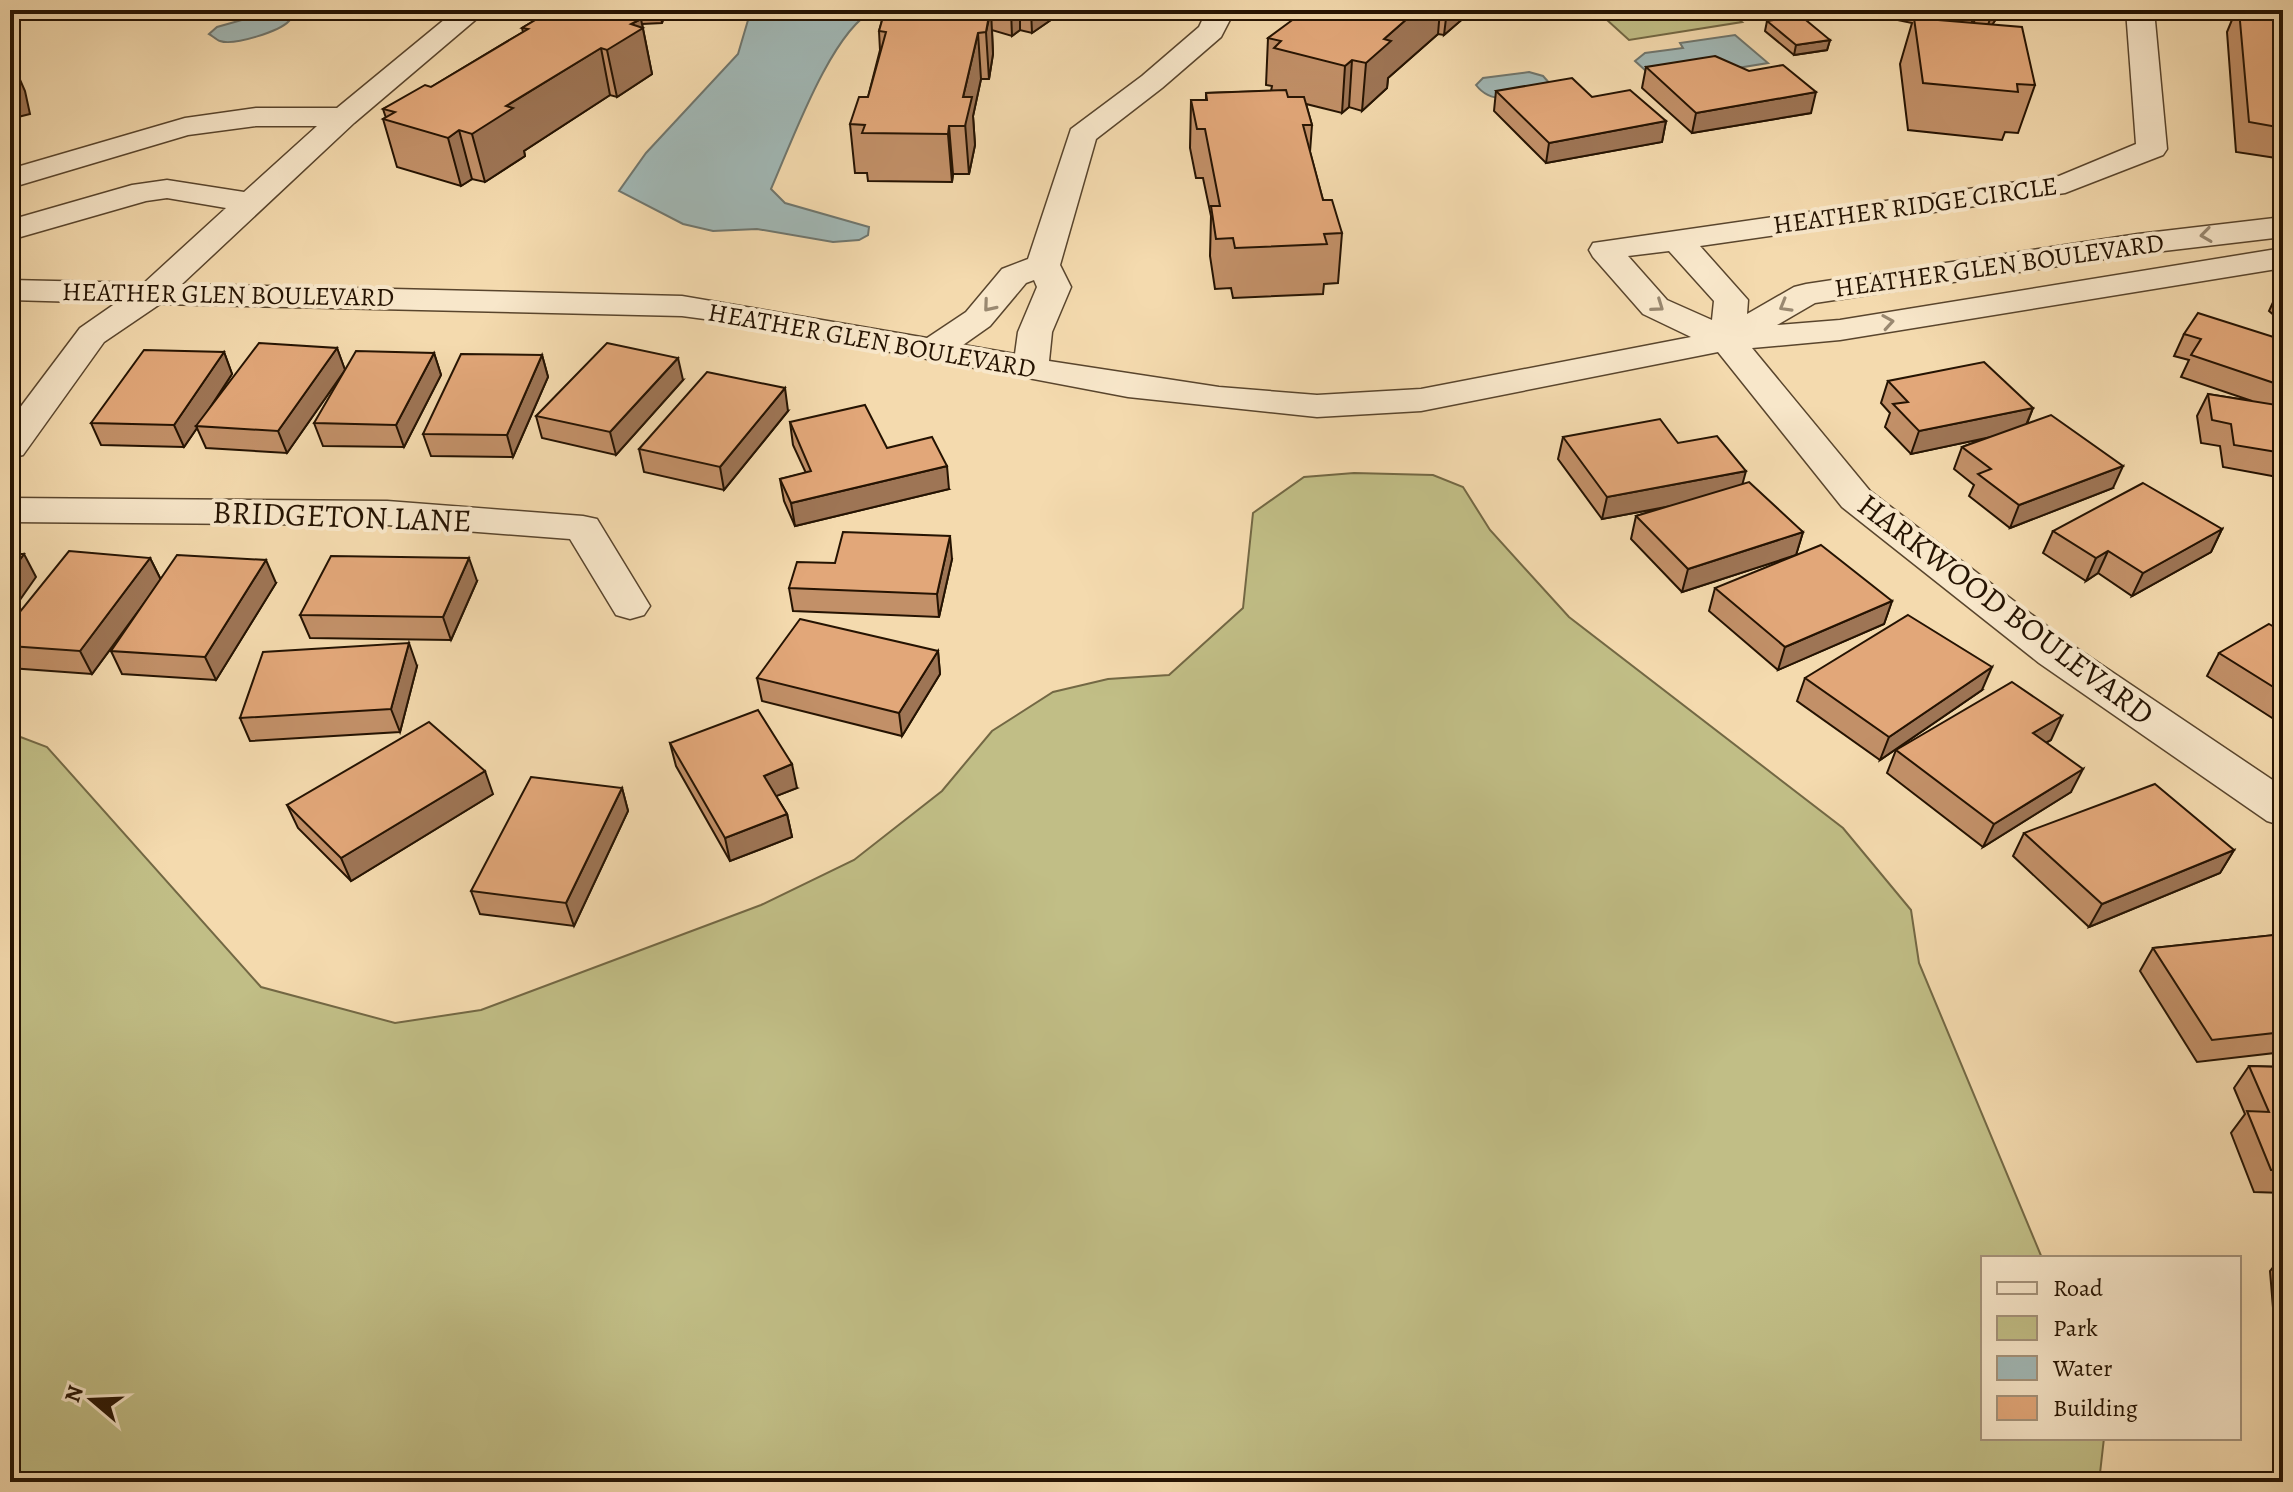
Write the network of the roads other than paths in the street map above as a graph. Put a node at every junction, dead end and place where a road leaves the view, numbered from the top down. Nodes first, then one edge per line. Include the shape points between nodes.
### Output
1 (473, 10) edge
2 (1221, 10) edge
3 (2140, 10) edge
4 (344, 117) junction
5 (138, 141) junction
6 (10, 179) edge
7 (143, 192) junction
8 (250, 203) junction
9 (2283, 227) edge
10 (10, 230) edge
11 (1677, 240) junction
12 (2283, 258) edge
13 (1043, 265) junction
14 (10, 290) edge
15 (153, 293) junction
16 (1727, 340) junction
17 (934, 349) junction
18 (1031, 369) junction
19 (10, 447) edge
20 (10, 510) edge
21 (630, 606) dead end
22 (2283, 809) edge

1 - 4 street
2 - 13 street via 1211,31 1082,135
3 - 11 street, HEATHER RIDGE CIRCLE via 2152,149 2065,184
4 - 5 street via 256,117 185,127
4 - 8 street
5 - 6 street
5 - 7 street
7 - 8 street via 167,189
7 - 10 street
8 - 15 street
9 -> 16 street, HEATHER GLEN BOULEVARD via 1806,294
11 - 16 street via 1731,300
11 -> 16 street, HEATHER RIDGE CIRCLE via 1605,250 1655,307
16 -> 12 street, HEATHER GLEN BOULEVARD via 1840,330
13 -> 17 street via 1014,276 978,319
13 - 18 street via 1054,287 1035,332
14 - 15 street, HEATHER GLEN BOULEVARD
15 - 17 street, HEATHER GLEN BOULEVARD via 682,306
15 - 19 street via 92,335
16 - 18 street, HEATHER GLEN BOULEVARD via 1421,400 1317,406 1219,398
16 - 22 street, HARKWOOD BOULEVARD via 1856,499 2054,653
17 - 18 street, HEATHER GLEN BOULEVARD
20 - 21 street, BRIDGETON LANE via 387,513 583,528

